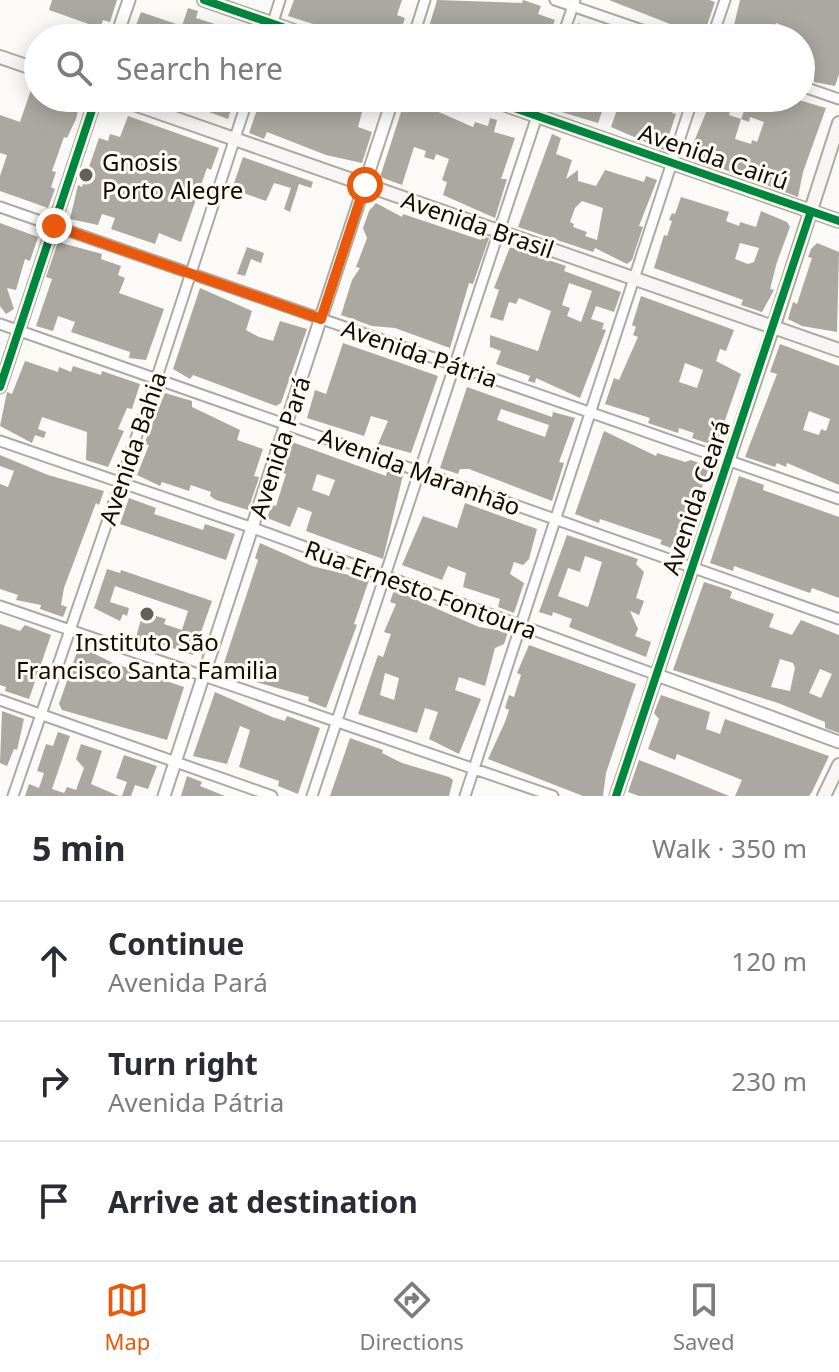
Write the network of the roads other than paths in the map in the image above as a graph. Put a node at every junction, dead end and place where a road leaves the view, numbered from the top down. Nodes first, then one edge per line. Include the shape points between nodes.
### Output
1 (129, 0) edge
2 (204, 0) edge
3 (280, 0) edge
4 (425, 0) edge
5 (555, 0) edge
6 (725, 0) edge
7 (574, 3) edge
8 (121, 24) edge
9 (272, 24) joint
10 (417, 24) edge
11 (567, 24) edge
12 (629, 24) edge
13 (717, 24) edge
14 (0, 57) edge
15 (24, 65) edge
16 (815, 91) edge
17 (839, 99) edge
18 (91, 112) edge
19 (157, 112) edge
20 (243, 112) edge
21 (388, 112) edge
22 (526, 112) edge
23 (538, 112) edge
24 (689, 112) edge
25 (537, 116) junction
26 (839, 123) edge
27 (234, 139) junction
28 (673, 163) junction
29 (365, 185) junction
30 (0, 207) edge
31 (811, 211) junction
32 (839, 221) edge
33 (54, 226) junction
34 (498, 231) junction
35 (191, 273) junction
36 (636, 280) junction
37 (321, 319) junction
38 (0, 324) edge
39 (773, 328) junction
40 (19, 331) junction
41 (839, 350) edge
42 (454, 365) junction
43 (157, 377) junction
44 (0, 387) edge
45 (592, 413) junction
46 (287, 423) junction
47 (0, 441) edge
48 (729, 460) junction
49 (420, 470) junction
50 (119, 482) junction
51 (839, 499) edge
52 (556, 520) junction
53 (253, 528) junction
54 (693, 567) junction
55 (385, 576) junction
56 (0, 606) edge
57 (839, 619) edge
58 (521, 625) junction
59 (70, 630) junction
60 (657, 675) junction
61 (204, 676) junction
62 (0, 700) edge
63 (41, 714) junction
64 (337, 722) junction
65 (839, 742) edge
66 (176, 762) junction
67 (839, 765) edge
68 (474, 769) junction
69 (13, 796) edge
70 (164, 796) edge
71 (272, 796) edge
72 (312, 796) edge
73 (465, 796) edge
74 (553, 796) edge
75 (616, 796) edge
76 (824, 796) edge

1 - 8 street
2 - 9 main road
3 - 9 street
4 - 10 street
5 - 7 street
6 - 13 street
7 - 11 street
7 - 12 street
14 - 15 main road
16 - 17 street
18 - 33 street
19 - 27 main road, Avenida Brasil
20 - 27 street, Avenida Bahia
21 - 29 street, Avenida Pará
22 - 25 main road, Avenida Cairú
23 - 25 street
24 - 28 street
25 - 28 main road, Avenida Cairú
25 - 34 street
26 - 31 main road, Avenida Ceará
27 - 29 main road, Avenida Brasil
27 - 35 street, Avenida Bahia
28 - 31 main road, Avenida Cairú
28 - 36 street
29 - 34 main road, Avenida Brasil
29 - 37 street, Avenida Pará
30 - 33 street, Avenida Pátria
31 - 32 main road, Avenida Cairú
31 - 39 main road, Avenida Ceará
33 - 35 street, Avenida Pátria
33 - 40 street
34 - 36 main road, Avenida Brasil
34 - 42 street
35 - 37 street, Avenida Pátria
35 - 43 street, Avenida Bahia
36 - 39 main road, Avenida Brasil
36 - 45 street
37 - 42 street, Avenida Pátria
37 - 46 street, Avenida Pará
38 - 40 street, Avenida Maranhão
39 - 41 main road, Avenida Brasil
39 - 48 street, Avenida Ceará
40 - 43 street, Avenida Maranhão
40 - 44 street
42 - 45 street, Avenida Pátria
42 - 49 street
43 - 46 street, Avenida Maranhão
43 - 50 street, Avenida Bahia
45 - 48 street, Avenida Pátria
45 - 52 street
46 - 49 street, Avenida Maranhão
46 - 53 street, Avenida Pará
47 - 50 street, Rua Ernesto Fontoura
48 - 51 street, Avenida Pátria
48 - 54 street, Avenida Ceará
49 - 52 street, Avenida Maranhão
49 - 55 street
50 - 53 street, Rua Ernesto Fontoura
50 - 59 street, Avenida Bahia
52 - 54 street, Avenida Maranhão
52 - 58 street
53 - 55 street, Rua Ernesto Fontoura
53 - 61 street, Avenida Pará
54 - 57 street, Avenida Maranhão
54 - 60 street, Avenida Ceará
55 - 58 street, Rua Ernesto Fontoura
55 - 64 street
56 - 59 street
58 - 60 street, Rua Ernesto Fontoura
58 - 68 street
59 - 61 street
59 - 63 street, Avenida Bahia
60 - 65 street, Rua Ernesto Fontoura
60 - 75 street, Avenida Ceará
61 - 64 street
61 - 66 street, Avenida Pará
62 - 63 street
63 - 66 street
63 - 69 street, Avenida Bahia
64 - 68 street
64 - 72 street
66 - 70 street, Avenida Pará
66 - 71 street
67 - 76 main road
68 - 73 street
68 - 74 street

